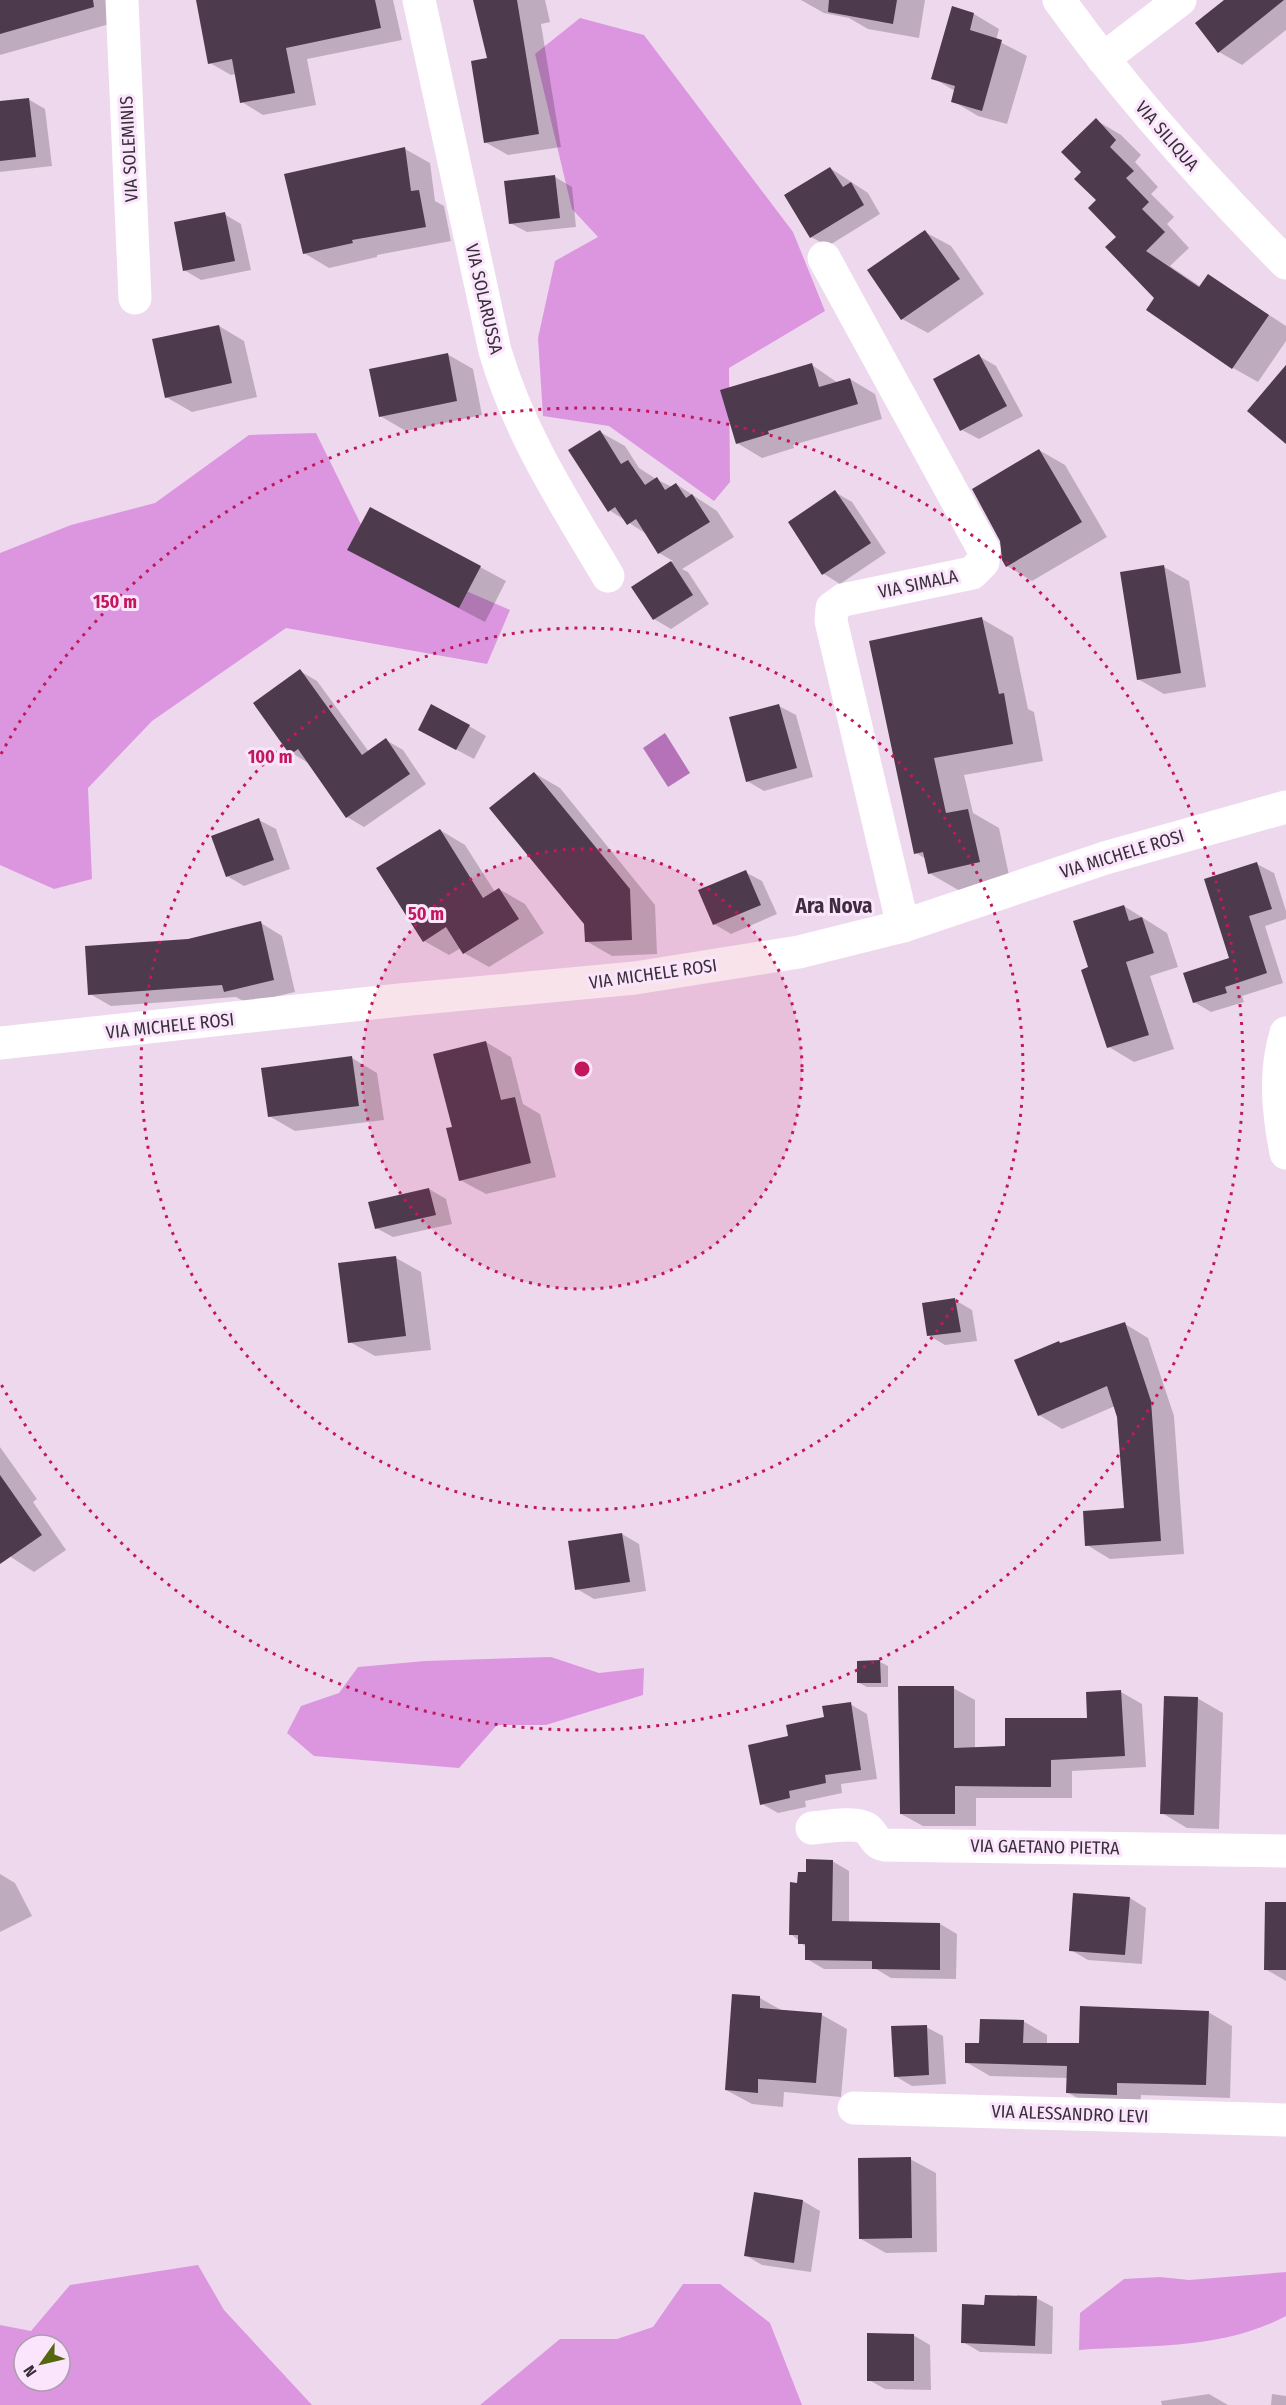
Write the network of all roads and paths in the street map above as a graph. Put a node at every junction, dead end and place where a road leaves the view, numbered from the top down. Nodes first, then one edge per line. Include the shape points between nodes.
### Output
1 (122, 0) edge
2 (419, 0) edge
3 (1059, 0) edge
4 (1180, 0) edge
5 (1145, 10) edge
6 (1103, 60) junction
7 (824, 258) dead end
8 (1286, 263) edge
9 (135, 298) dead end
10 (608, 576) dead end
11 (1286, 807) edge
12 (903, 926) junction
13 (1286, 1033) edge
14 (0, 1043) edge
15 (1286, 1153) edge
16 (812, 1828) dead end
17 (1286, 1851) edge
18 (854, 2108) dead end
19 (1286, 2120) edge

1 - 9 street, VIA SOLEMINIS
2 - 10 street, VIA SOLARUSSA via 506,388 535,454
3 - 6 street, VIA SILIQUA
4 - 5 street
5 - 6 street
6 - 8 street, VIA SILIQUA via 1183,155
7 - 12 street, VIA SIMALA via 984,550 983,562 972,573 843,600 832,608 831,621
11 - 12 street, VIA MICHELE ROSI via 1105,858
12 - 14 street, VIA MICHELE ROSI via 799,952 634,978
13 - 15 street via 1277,1075
16 - 17 street, VIA GAETANO PIETRA via 861,1826 876,1842 885,1845
18 - 19 street, VIA ALESSANDRO LEVI

